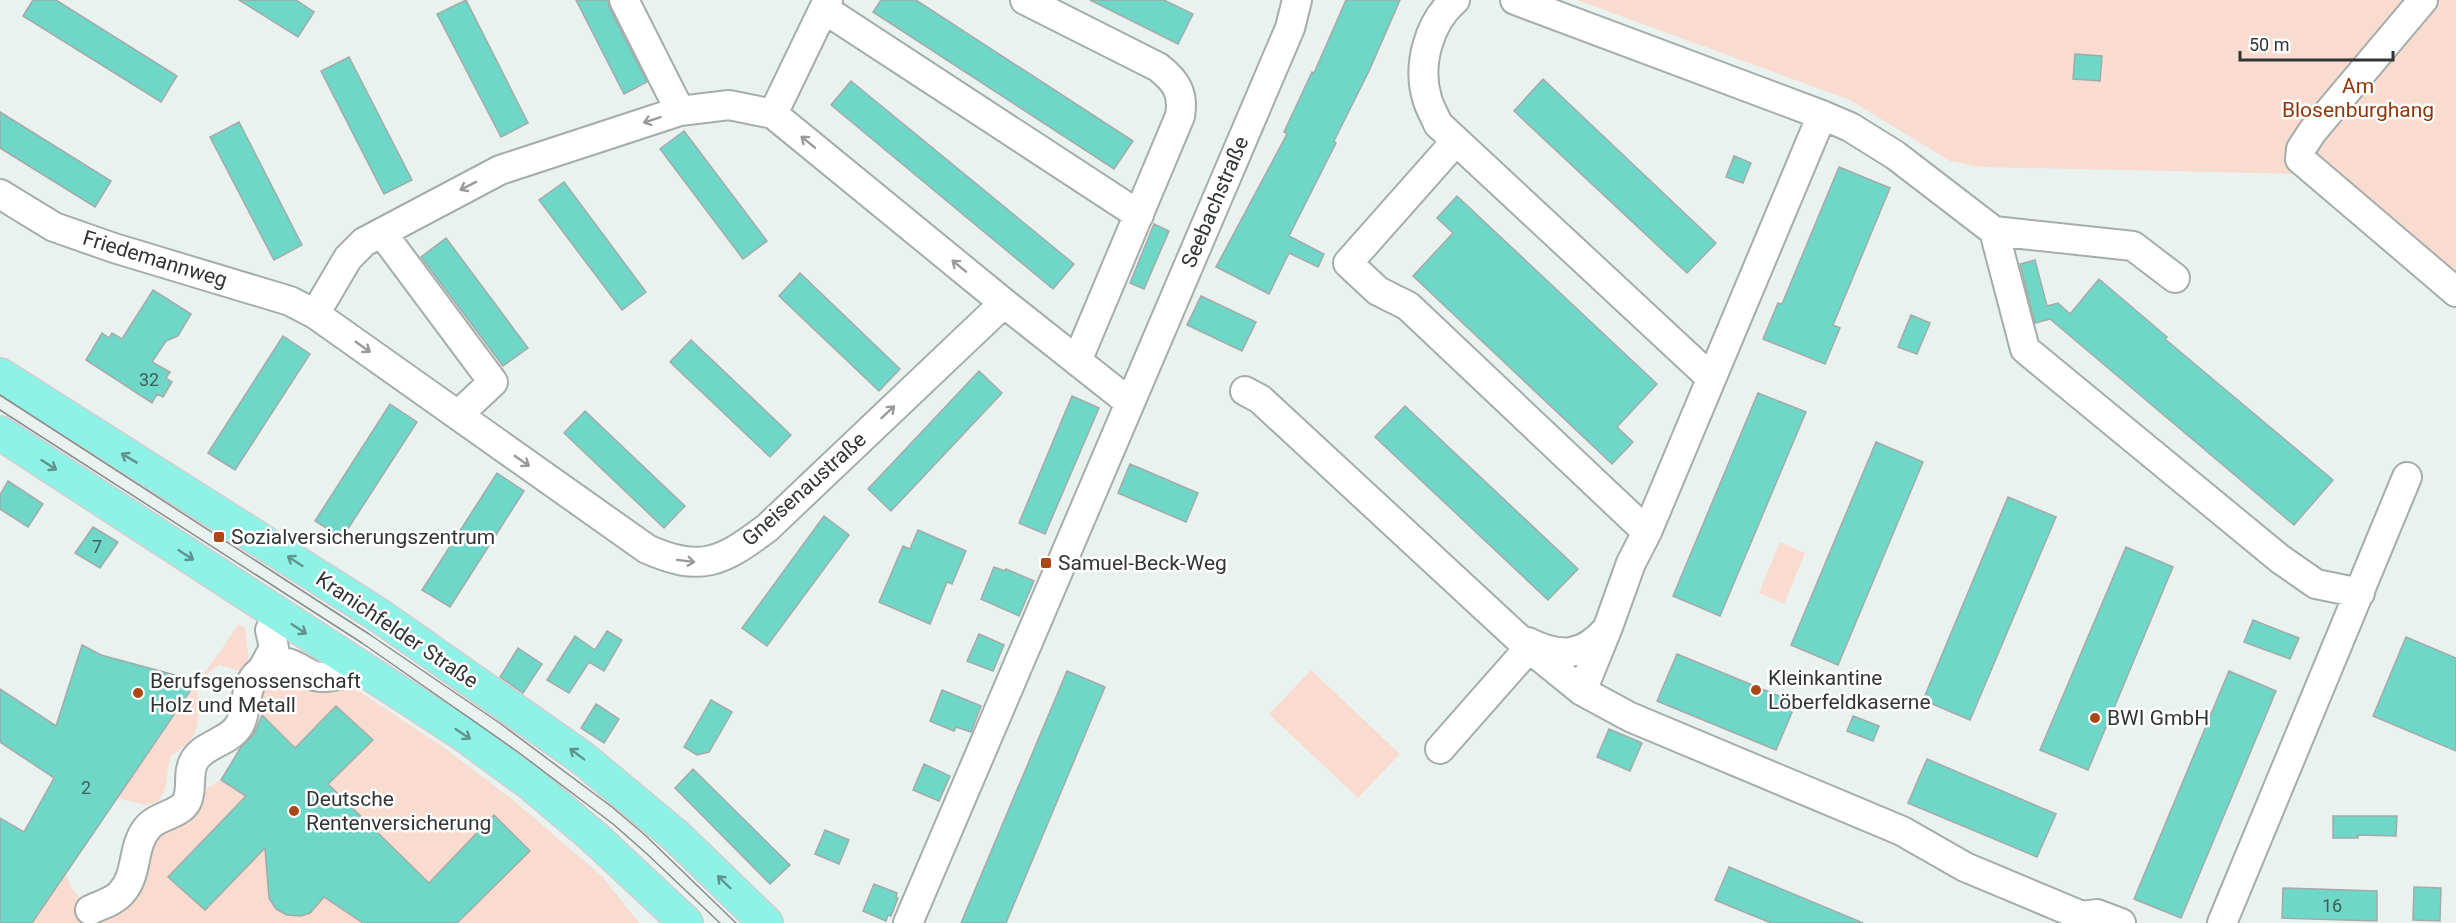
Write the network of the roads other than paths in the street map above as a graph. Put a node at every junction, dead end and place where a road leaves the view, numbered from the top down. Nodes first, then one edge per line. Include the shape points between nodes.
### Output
1 (624, 0) edge
2 (1025, 0) edge
3 (1455, 0) edge
4 (1515, 0) edge
5 (2423, 0) edge
6 (1296, 4) edge
7 (826, 5) edge
8 (680, 111) junction
9 (773, 114) junction
10 (1822, 115) junction
11 (1456, 141) junction
12 (0, 194) edge
13 (1139, 215) junction
14 (1994, 231) junction
15 (382, 233) junction
16 (2175, 278) dead end
17 (2456, 292) edge
18 (1004, 303) junction
19 (315, 314) junction
20 (1077, 361) junction
21 (0, 375) edge
22 (1711, 378) junction
23 (1245, 391) dead end
24 (1129, 402) junction
25 (458, 415) junction
26 (0, 433) edge
27 (2407, 477) dead end
28 (1647, 532) junction
29 (2360, 593) junction
30 (1608, 627) junction
31 (270, 630) dead end
32 (1523, 642) junction
33 (262, 670) junction
34 (343, 674) dead end
35 (1582, 691) junction
36 (1440, 749) dead end
37 (90, 910) dead end
38 (2084, 920) edge
39 (686, 923) edge
40 (766, 923) edge
41 (908, 923) edge
42 (2121, 923) edge
43 (2222, 923) edge

1 - 8 street
2 - 13 street via 1158,67 1179,87 1180,116
3 - 11 street via 1442,10 1423,71 1427,99 1438,124
4 - 10 street
5 - 17 street via 2312,132 2301,149 2300,159
6 - 24 street, Seebachstraße via 1290,28
7 - 9 street
7 - 13 street
8 - 9 street via 729,105
8 -> 15 street via 500,170
18 -> 9 street
10 - 14 street via 1895,155
10 - 22 street
11 - 22 street
11 - 28 street via 1348,263 1378,291 1408,306
12 - 19 street, Friedemannweg via 54,227 290,301
13 - 20 street
14 - 16 street via 2133,246
14 - 29 street via 2025,349 2280,559 2316,584
15 - 19 street via 364,242 348,258
15 - 25 street via 493,382
18 - 20 street
25 -> 18 street, Gneisenaustraße via 647,549 668,559 710,562 736,551 767,528
19 -> 25 street, Gneisenaustraße
20 - 24 street
40 -> 21 main road, Kranichfelder Straße via 675,836 581,757 380,616
22 - 28 street
23 - 32 street via 1260,399
24 - 41 street
26 -> 39 main road via 463,734 594,837
27 - 29 street
28 - 30 street via 1631,563
29 - 43 street
30 - 32 street via 1596,641 1572,652 1559,653
30 - 35 street
31 - 33 street via 274,648
32 - 35 street
32 - 36 street
33 - 34 street via 289,663 319,677
33 - 37 street via 246,692 240,724 231,735 195,758 184,805 150,825 139,840 131,878 121,893
35 - 38 street via 1630,717 1902,831 1965,867
38 - 42 street via 2097,914

